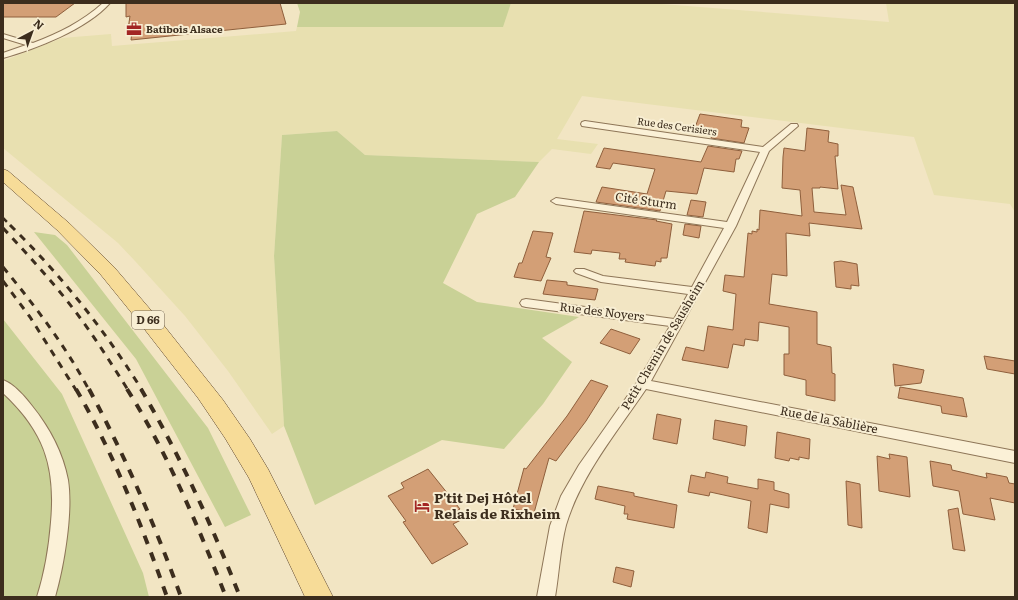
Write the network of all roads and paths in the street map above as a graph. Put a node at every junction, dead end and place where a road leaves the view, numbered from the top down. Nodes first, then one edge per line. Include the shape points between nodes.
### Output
1 (107, 3) edge
2 (3, 36) edge
3 (32, 45) junction
4 (3, 56) edge
5 (585, 124) dead end
6 (794, 126) dead end
7 (765, 150) junction
8 (3, 174) edge
9 (556, 201) dead end
10 (731, 226) junction
11 (580, 271) dead end
12 (696, 291) junction
13 (526, 303) dead end
14 (678, 323) junction
15 (643, 384) junction
16 (3, 385) edge
17 (1015, 457) edge
18 (46, 597) edge
19 (319, 597) edge
20 (546, 597) edge

1 - 3 street via 75,28
2 - 3 street
3 - 4 street
5 - 7 street, Rue des Cerisiers
6 - 7 street, Petit Chemin de Sausheim
7 - 10 street, Petit Chemin de Sausheim
8 - 19 main road, D 66 via 83,245 107,270 234,432 266,488
9 - 10 street, Cité Sturm
10 - 12 street, Petit Chemin de Sausheim
11 - 12 street via 602,279
12 - 14 street, Petit Chemin de Sausheim
13 - 14 street, Rue des Noyers
14 - 15 street, Petit Chemin de Sausheim
15 - 17 street, Rue de la Sablière
15 - 20 street, Petit Chemin de Sausheim via 584,469 569,496 558,526
16 - 18 street via 34,418 51,449 59,473 61,494 57,545

